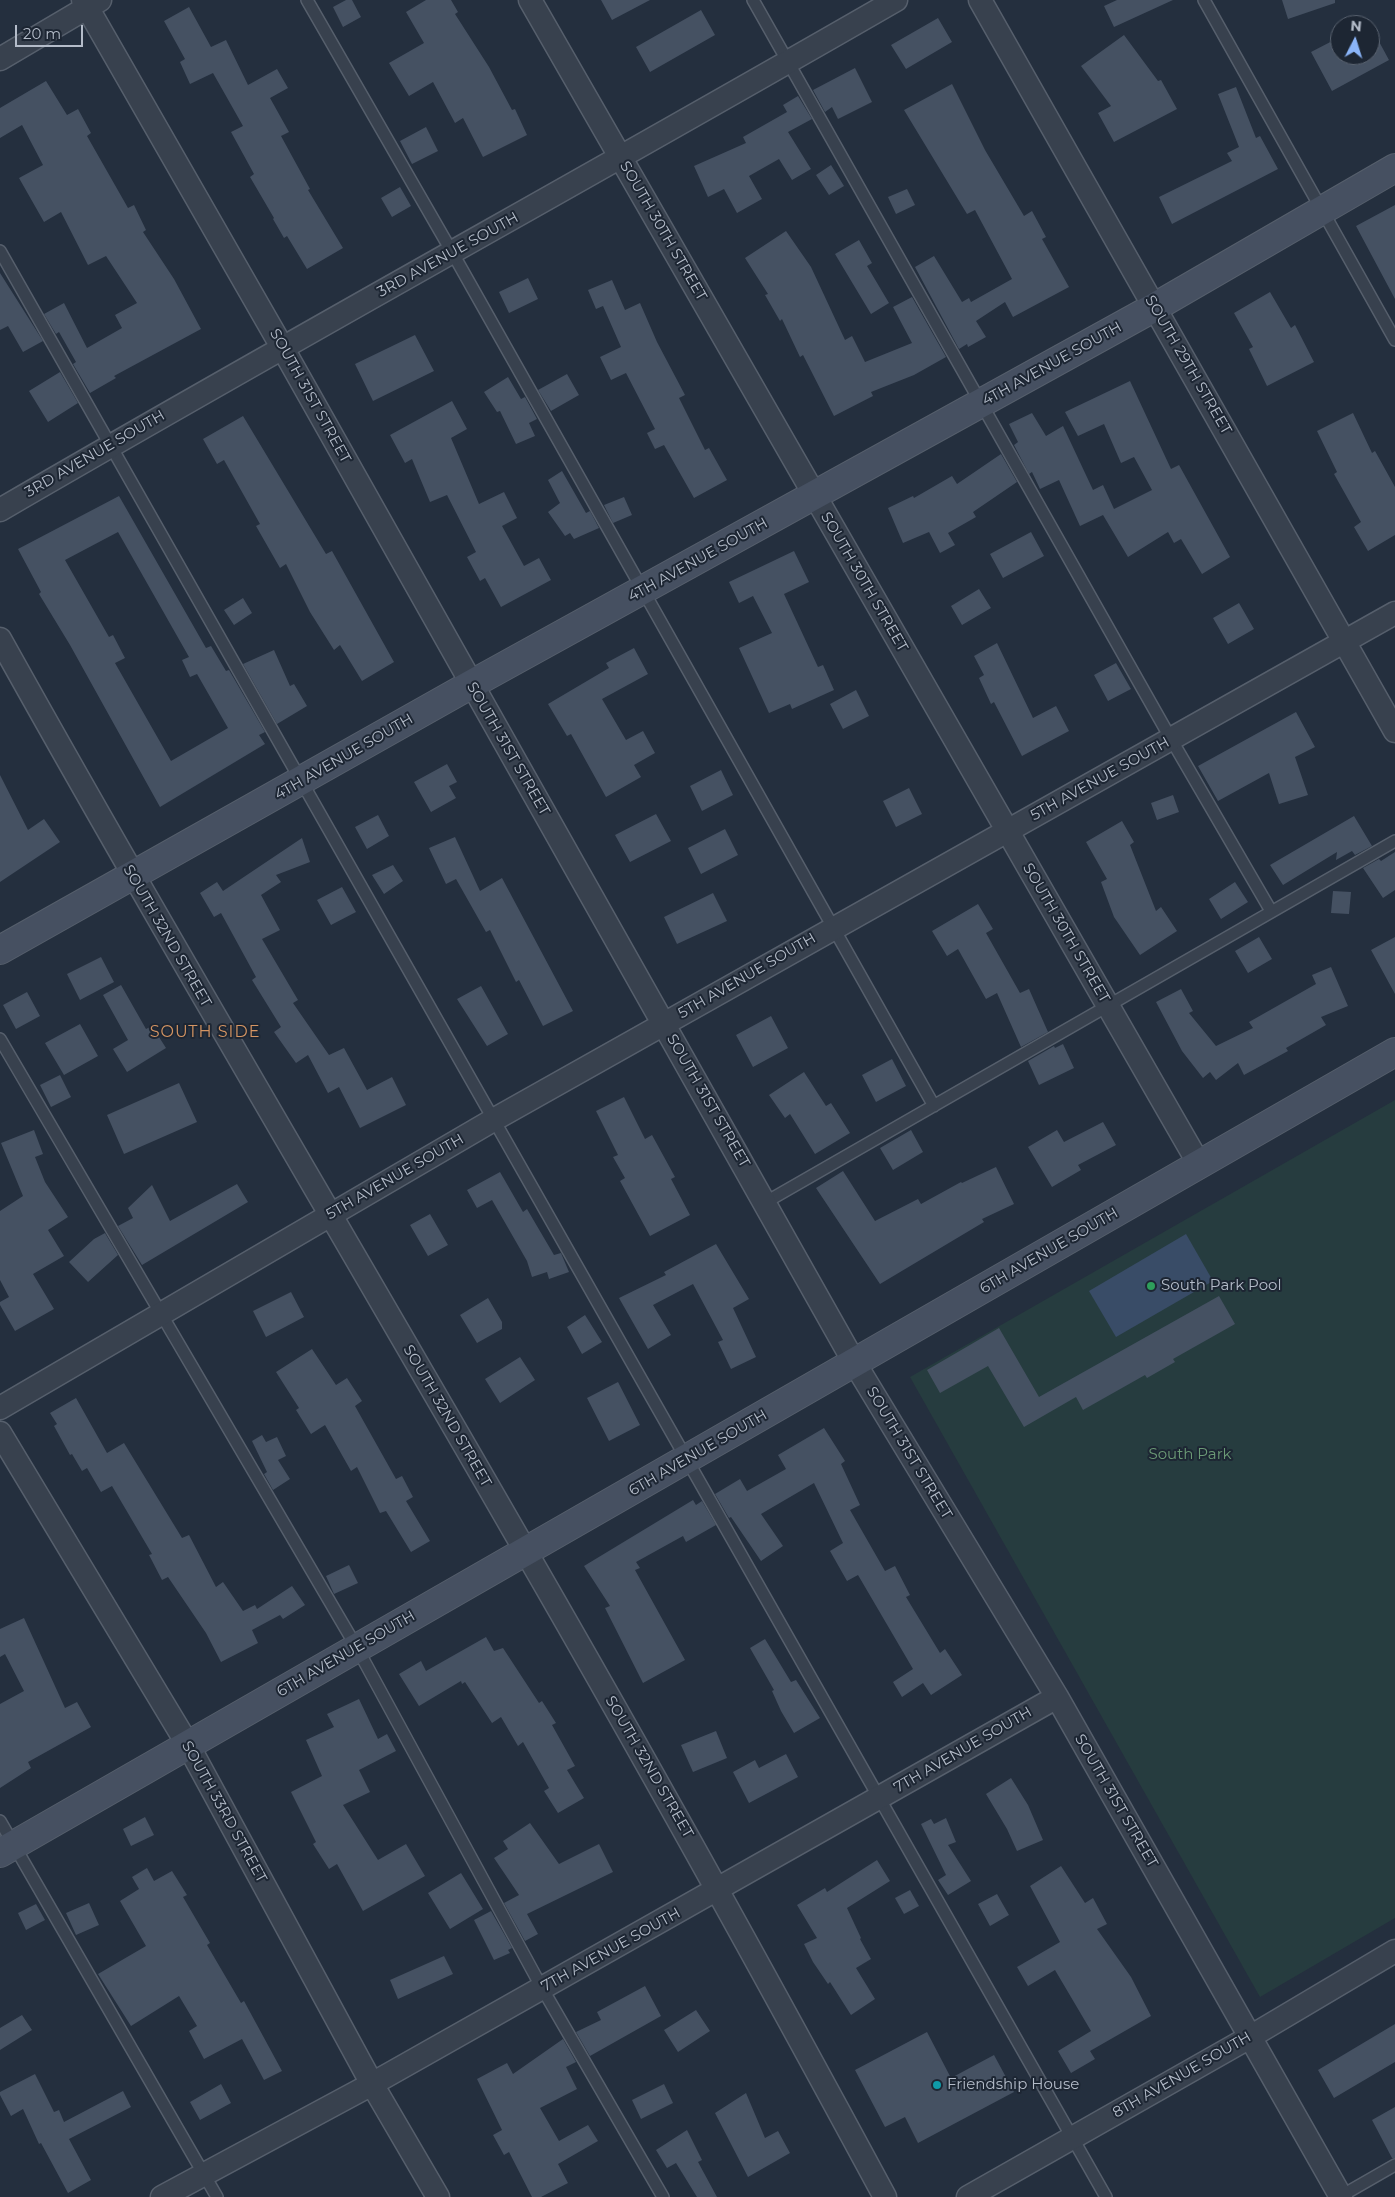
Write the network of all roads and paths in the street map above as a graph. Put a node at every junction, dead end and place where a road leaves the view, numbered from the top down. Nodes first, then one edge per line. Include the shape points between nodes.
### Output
1 (307, 0) edge
2 (530, 0) edge
3 (753, 0) edge
4 (896, 0) edge
5 (980, 0) edge
6 (1204, 0) edge
7 (91, 2) edge
8 (0, 59) edge
9 (788, 62) junction
10 (621, 159) junction
11 (1395, 168) edge
12 (1323, 210) junction
13 (0, 251) edge
14 (452, 252) junction
15 (1154, 307) junction
16 (1395, 340) edge
17 (282, 347) junction
18 (982, 402) junction
19 (111, 445) junction
20 (815, 496) junction
21 (0, 510) edge
22 (642, 590) junction
23 (1395, 613) edge
24 (0, 638) edge
25 (1345, 642) junction
26 (472, 684) junction
27 (1395, 730) edge
28 (1171, 739) junction
29 (303, 781) junction
30 (1007, 830) junction
31 (1395, 841) edge
32 (131, 874) junction
33 (1271, 911) junction
34 (832, 928) junction
35 (0, 950) edge
36 (1107, 1004) junction
37 (664, 1023) junction
38 (0, 1039) edge
39 (1395, 1052) edge
40 (934, 1106) junction
41 (495, 1119) junction
42 (1199, 1164) junction
43 (766, 1202) junction
44 (329, 1215) junction
45 (160, 1314) junction
46 (854, 1362) junction
47 (0, 1408) edge
48 (0, 1433) edge
49 (687, 1459) junction
50 (526, 1551) junction
51 (357, 1648) junction
52 (1057, 1697) junction
53 (188, 1745) junction
54 (880, 1797) junction
55 (0, 1821) edge
56 (7, 1849) edge
57 (719, 1890) junction
58 (1395, 1951) edge
59 (542, 1988) junction
60 (1250, 2037) junction
61 (372, 2084) junction
62 (1072, 2138) junction
63 (1395, 2165) edge
64 (203, 2173) junction
65 (162, 2197) edge
66 (217, 2197) edge
67 (438, 2197) edge
68 (663, 2197) edge
69 (885, 2197) edge
70 (968, 2197) edge
71 (1106, 2197) edge
72 (1341, 2197) edge

1 - 14 lane
2 - 10 street, SOUTH 30TH STREET
3 - 9 lane
4 - 9 street, 3RD AVENUE SOUTH
5 - 15 street, SOUTH 29TH STREET
6 - 12 lane
7 - 8 street
7 - 17 street, SOUTH 31ST STREET
9 - 10 street, 3RD AVENUE SOUTH
9 - 18 lane
10 - 14 street, 3RD AVENUE SOUTH
10 - 20 street, SOUTH 30TH STREET
11 - 12 street, 4TH AVENUE SOUTH
12 - 15 street, 4TH AVENUE SOUTH
12 - 16 lane
13 - 19 lane
14 - 17 street, 3RD AVENUE SOUTH
14 - 22 lane
15 - 18 street, 4TH AVENUE SOUTH
15 - 25 street, SOUTH 29TH STREET
17 - 19 street, 3RD AVENUE SOUTH
17 - 26 street, SOUTH 31ST STREET
18 - 20 street, 4TH AVENUE SOUTH
18 - 28 lane
19 - 21 street, 3RD AVENUE SOUTH
19 - 29 lane
20 - 22 street, 4TH AVENUE SOUTH
20 - 30 street, SOUTH 30TH STREET
22 - 26 street, 4TH AVENUE SOUTH
22 - 34 lane
23 - 25 street, 5TH AVENUE SOUTH
24 - 32 street, SOUTH 32ND STREET
25 - 27 street, SOUTH 29TH STREET
25 - 28 street, 5TH AVENUE SOUTH
26 - 29 street, 4TH AVENUE SOUTH
26 - 37 street, SOUTH 31ST STREET
28 - 30 street, 5TH AVENUE SOUTH
28 - 33 lane
29 - 32 street, 4TH AVENUE SOUTH
29 - 41 lane
30 - 34 street, 5TH AVENUE SOUTH
30 - 36 street, SOUTH 30TH STREET
31 - 33 lane
32 - 35 street, 4TH AVENUE SOUTH
32 - 44 street, SOUTH 32ND STREET
33 - 36 lane
34 - 37 street, 5TH AVENUE SOUTH
34 - 40 lane
36 - 40 lane
36 - 42 street, SOUTH 30TH STREET
37 - 41 street, 5TH AVENUE SOUTH
37 - 43 street, SOUTH 31ST STREET
38 - 45 lane
39 - 42 street, 6TH AVENUE SOUTH
40 - 43 lane
41 - 44 street, 5TH AVENUE SOUTH
41 - 49 lane
42 - 46 street, 6TH AVENUE SOUTH
43 - 46 street, SOUTH 31ST STREET
44 - 45 street, 5TH AVENUE SOUTH
44 - 50 street, SOUTH 32ND STREET
45 - 47 street, 5TH AVENUE SOUTH
45 - 51 lane
46 - 49 street, 6TH AVENUE SOUTH
46 - 52 street, SOUTH 31ST STREET
48 - 53 street, SOUTH 33RD STREET
49 - 50 street, 6TH AVENUE SOUTH
49 - 54 lane
50 - 51 street, 6TH AVENUE SOUTH
50 - 57 street, SOUTH 32ND STREET
51 - 53 street, 6TH AVENUE SOUTH
51 - 59 lane
52 - 54 street, 7TH AVENUE SOUTH
52 - 60 street, SOUTH 31ST STREET
53 - 56 street, 6TH AVENUE SOUTH
53 - 61 street, SOUTH 33RD STREET
54 - 57 street, 7TH AVENUE SOUTH
54 - 62 lane
55 - 56 lane
56 - 64 lane
57 - 59 street, 7TH AVENUE SOUTH
57 - 69 street, SOUTH 32ND STREET
58 - 60 street, 8TH AVENUE SOUTH
59 - 61 street, 7TH AVENUE SOUTH
59 - 68 lane
60 - 62 street, 8TH AVENUE SOUTH
60 - 72 street, SOUTH 31ST STREET
61 - 64 street, 7TH AVENUE SOUTH
61 - 67 street, SOUTH 33RD STREET
62 - 70 street, 8TH AVENUE SOUTH
62 - 71 lane
63 - 72 lane
64 - 65 street, 7TH AVENUE SOUTH
64 - 66 lane

